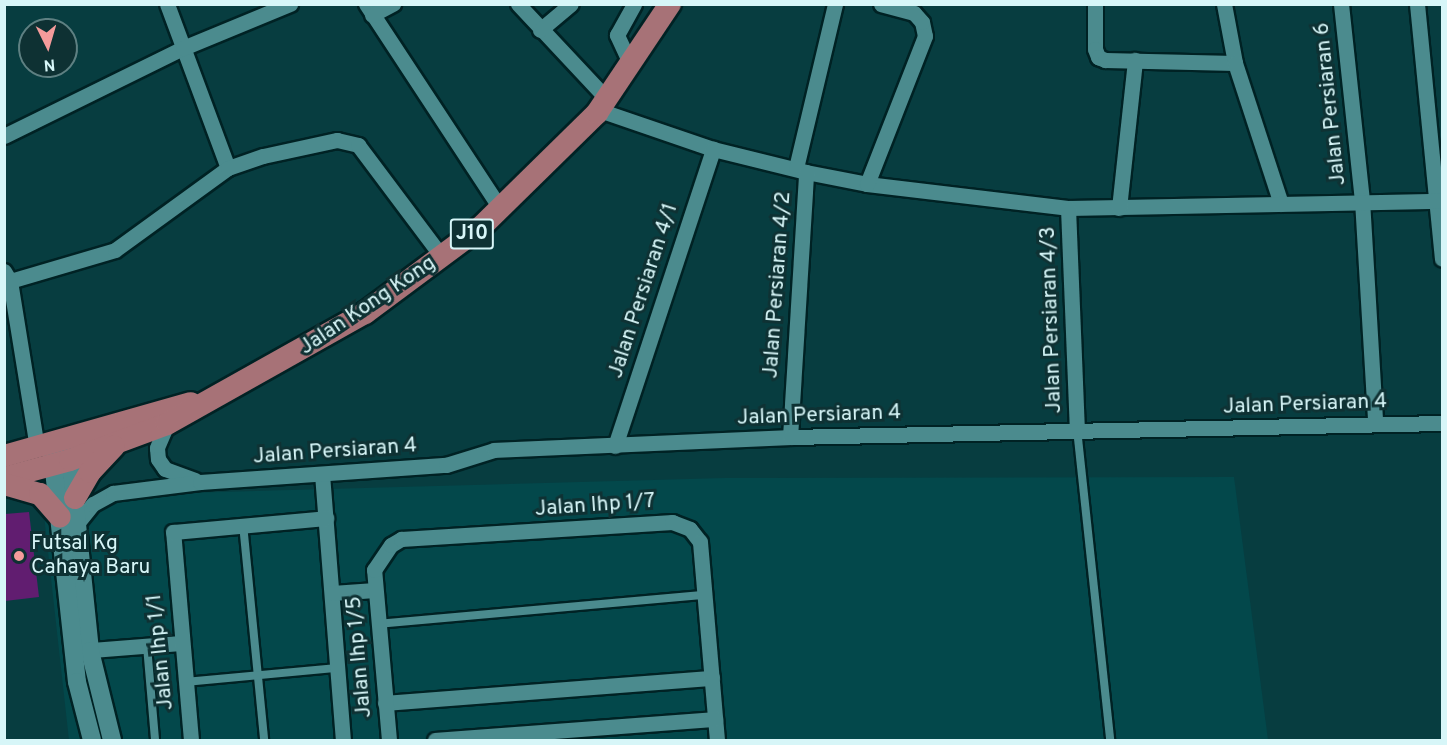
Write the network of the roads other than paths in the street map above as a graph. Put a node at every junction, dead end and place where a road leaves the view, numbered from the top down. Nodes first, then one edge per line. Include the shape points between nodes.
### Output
1 (168, 4) edge
2 (290, 4) edge
3 (393, 4) edge
4 (518, 4) edge
5 (571, 4) edge
6 (634, 4) edge
7 (670, 4) edge
8 (835, 4) edge
9 (881, 4) edge
10 (1095, 4) edge
11 (1224, 4) edge
12 (1341, 4) edge
13 (1417, 4) edge
14 (369, 10) edge
15 (540, 30) junction
16 (183, 48) junction
17 (1135, 60) junction
18 (630, 63) junction
19 (1235, 63) junction
20 (602, 104) junction
21 (4, 136) edge
22 (713, 149) junction
23 (228, 168) junction
24 (801, 170) junction
25 (867, 184) junction
26 (1362, 200) junction
27 (1440, 201) edge
28 (1281, 204) junction
29 (500, 208) junction
30 (1068, 208) junction
31 (1119, 208) junction
32 (442, 257) junction
33 (1443, 259) edge
34 (7, 276) edge
35 (216, 398) junction
36 (1375, 422) junction
37 (1443, 423) edge
38 (167, 424) junction
39 (1077, 429) junction
40 (790, 437) junction
41 (117, 443) junction
42 (615, 446) junction
43 (56, 452) junction
44 (4, 456) edge
45 (322, 474) junction
46 (4, 478) edge
47 (200, 482) junction
48 (4, 484) edge
49 (75, 498) junction
50 (326, 518) junction
51 (69, 519) junction
52 (243, 524) junction
53 (374, 570) joint
54 (375, 590) junction
55 (332, 593) junction
56 (704, 595) junction
57 (378, 624) junction
58 (181, 643) junction
59 (147, 646) junction
60 (82, 651) junction
61 (338, 668) junction
62 (258, 675) junction
63 (712, 678) junction
64 (185, 682) junction
65 (385, 703) junction
66 (715, 719) junction
67 (554, 736) edge
68 (92, 741) edge
69 (112, 741) edge
70 (155, 741) edge
71 (191, 741) edge
72 (264, 741) edge
73 (343, 741) edge
74 (388, 741) edge
75 (435, 741) edge
76 (717, 741) edge
77 (1110, 741) edge

1 - 16 street
2 - 16 street
3 - 14 street
4 - 15 street
5 - 15 street
6 - 18 street via 617,35
7 - 18 main road, Jalan Kong Kong / J10
8 - 24 street, Jalan Persiaran 4/2
9 - 25 street via 914,13 926,36
10 - 17 street via 1098,57
11 - 19 street
12 - 26 street, Jalan Persiaran 6
13 - 27 street
14 - 29 street
15 - 20 street
16 - 21 street
16 - 23 street
17 - 19 street
17 - 31 street
18 - 20 main road, Jalan Kong Kong / J10
19 - 28 street
20 - 22 street
20 - 29 main road, Jalan Kong Kong / J10
22 - 24 street
22 - 42 street, Jalan Persiaran 4/1
23 - 32 street via 298,147 352,141
23 - 34 street via 115,250
24 - 25 street
24 - 40 street, Jalan Persiaran 4/2
25 - 30 street
26 - 27 street
26 - 28 street
26 - 36 street, Jalan Persiaran 6
27 - 33 street
28 - 31 street
29 - 32 main road, Jalan Kong Kong / J10
30 - 31 street
30 - 39 street, Jalan Persiaran 4/3
32 - 35 main road, Jalan Kong Kong / J10 via 365,313
34 - 43 street
35 - 38 main road, Jalan Kong Kong / J10
35 - 43 main road, Jalan Kong Kong / J10 via 160,409
36 - 37 street, Jalan Persiaran 4
36 - 39 street, Jalan Persiaran 4 via 1229,429
38 - 41 main road, Jalan Kong Kong / J10
38 - 47 street via 157,448 158,459 165,469
39 - 40 street, Jalan Persiaran 4
39 - 77 lane
40 - 42 street, Jalan Persiaran 4
41 - 43 main road, Jalan Kong Kong / J10
41 - 49 main road via 90,472
42 - 45 street, Jalan Persiaran 4 via 494,450 446,465
43 - 44 main road, Jalan Kong Kong / J10
43 - 46 main road, Jalan Kong Kong / J10
43 - 49 street
43 - 51 street
45 - 47 street, Jalan Persiaran 4
45 - 50 street
47 - 51 street, Jalan Persiaran 4 via 113,493
48 - 51 main road via 40,494
49 - 51 street
50 - 52 street, Jalan Ihp 1/1
50 - 55 street
51 - 60 street
52 - 58 street, Jalan Ihp 1/1 via 173,532
52 - 62 lane
53 - 54 street, Jalan Ihp 1/5
53 - 56 street, Jalan Ihp 1/7 via 391,545 401,539 672,522 690,529 700,542
54 - 55 street
54 - 57 street, Jalan Ihp 1/5
55 - 61 street
56 - 57 lane
56 - 63 street, Jalan Ihp 1/7
57 - 65 street, Jalan Ihp 1/5
58 - 59 street
58 - 64 street, Jalan Ihp 1/1
59 - 60 street
59 - 70 lane
60 - 68 street via 81,707
60 - 69 street
61 - 62 lane
61 - 73 street
62 - 64 lane
62 - 72 lane
63 - 65 street
63 - 66 street, Jalan Ihp 1/7
64 - 71 street, Jalan Ihp 1/1
65 - 74 street, Jalan Ihp 1/5
66 - 67 street
66 - 76 street, Jalan Ihp 1/7
67 - 75 street

